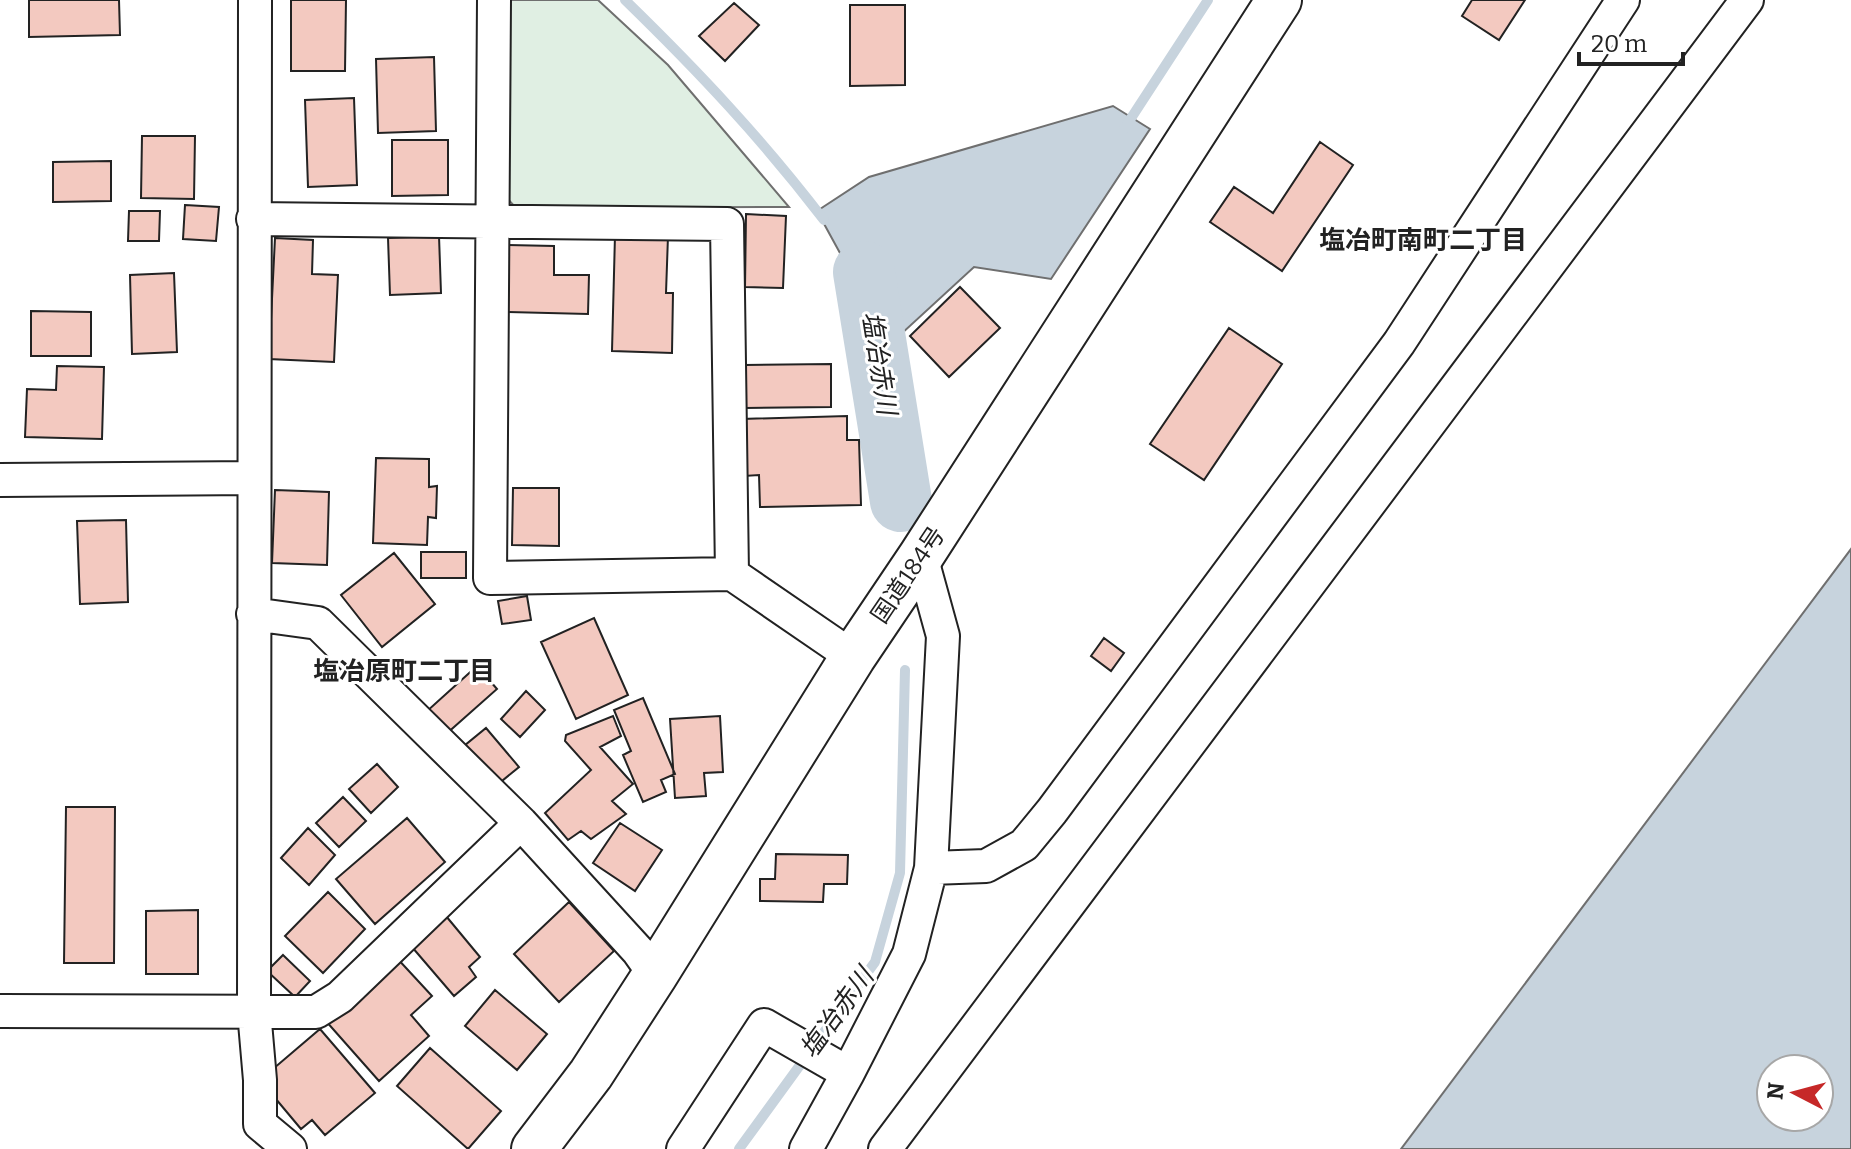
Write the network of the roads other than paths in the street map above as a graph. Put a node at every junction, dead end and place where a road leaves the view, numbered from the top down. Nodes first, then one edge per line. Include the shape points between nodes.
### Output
1 (255, 0) edge
2 (494, 0) edge
3 (1279, 0) edge
4 (1623, 0) edge
5 (1747, 0) edge
6 (253, 219) junction
7 (491, 223) junction
8 (253, 478) junction
9 (0, 480) edge
10 (921, 556) junction
11 (732, 574) junction
12 (253, 614) junction
13 (853, 657) junction
14 (521, 823) junction
15 (931, 868) junction
16 (655, 975) junction
17 (0, 1011) edge
18 (254, 1011) junction
19 (835, 1065) junction
20 (290, 1149) edge
21 (534, 1149) edge
22 (683, 1149) edge
23 (806, 1149) edge
24 (885, 1149) edge

1 - 6 street
2 - 7 street
3 - 10 highway, 国道184号
4 - 15 street via 1399,343 1052,811 1024,845 986,866
5 - 24 street
6 - 7 street
6 - 8 street
7 - 11 street via 727,224
7 - 11 street via 490,578
8 - 9 street
8 - 12 street
10 - 13 highway, 国道184号
10 - 15 street via 943,636
11 - 13 street
12 - 14 street via 318,623
12 - 18 street
13 - 16 highway, 国道184号
14 - 16 street
14 - 18 street via 340,997 316,1012
15 - 19 street via 909,954
16 - 21 highway, 国道184号
17 - 18 street
18 - 20 street via 260,1124
19 - 22 street via 764,1025
19 - 23 street

